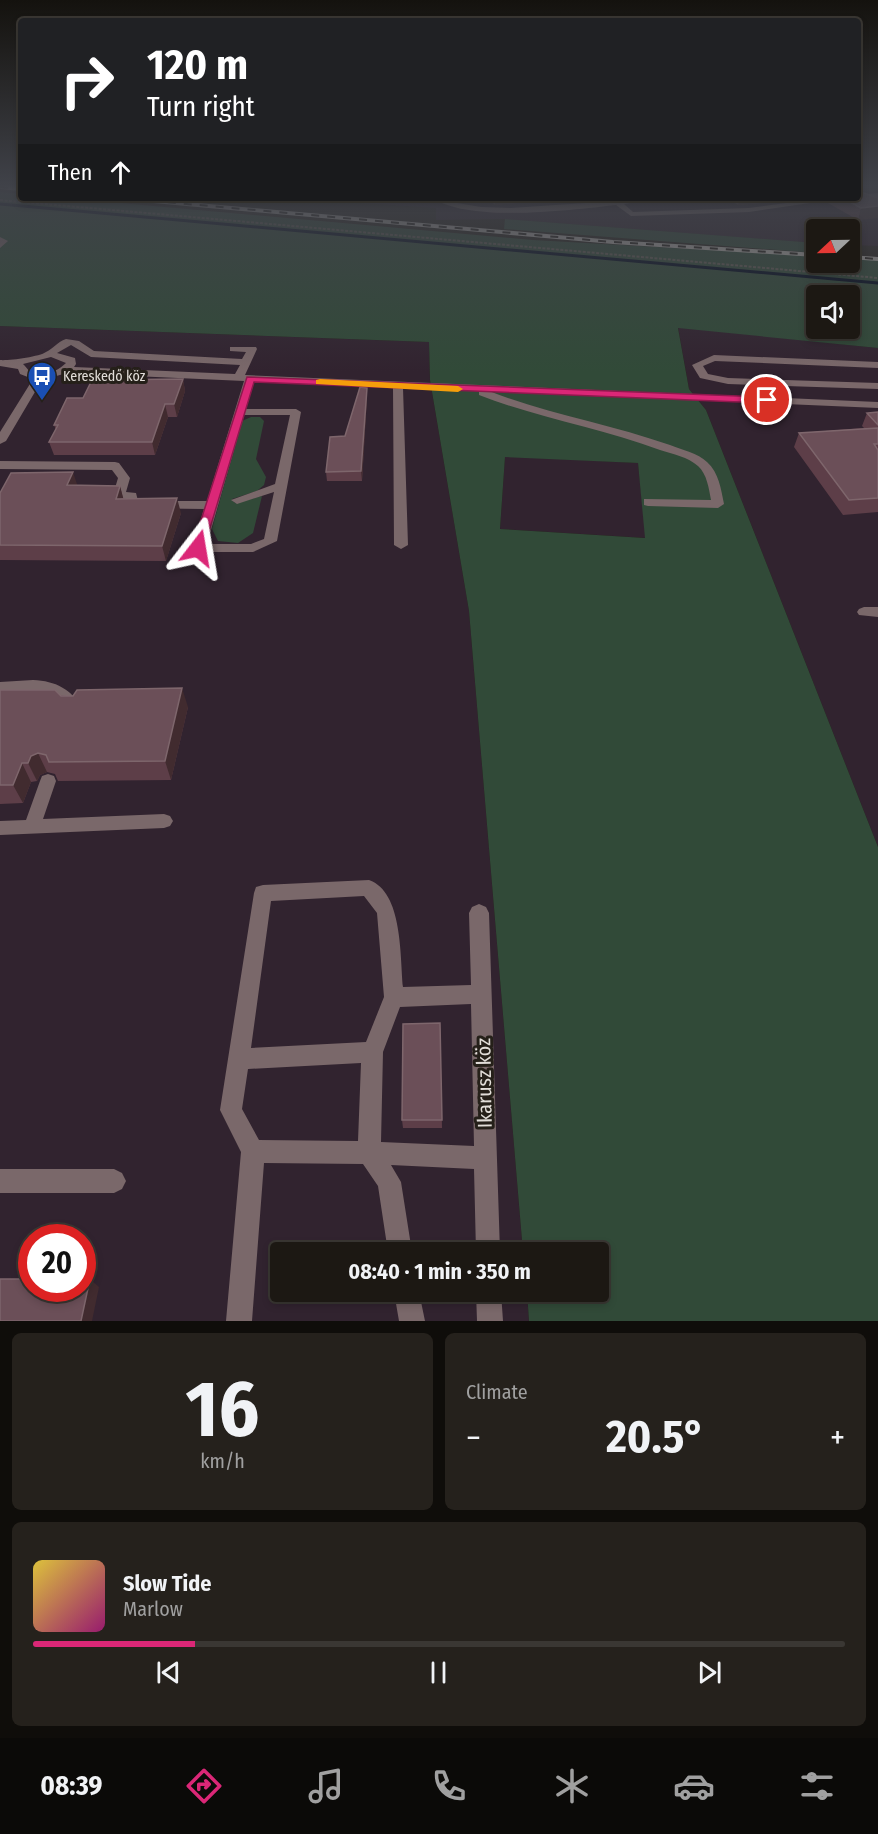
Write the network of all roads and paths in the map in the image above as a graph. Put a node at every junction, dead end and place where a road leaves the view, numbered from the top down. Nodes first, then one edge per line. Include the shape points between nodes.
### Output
1 (536, 248) edge
2 (878, 278) edge
3 (166, 346) dead end
4 (234, 349) dead end
5 (51, 354) junction
6 (159, 358) junction
7 (0, 362) edge
8 (246, 363) junction
9 (829, 363) junction
10 (26, 364) junction
11 (878, 365) edge
12 (68, 367) junction
13 (39, 377) junction
14 (244, 378) junction
15 (836, 383) junction
16 (398, 386) junction
17 (878, 386) edge
18 (475, 390) junction
19 (878, 405) edge
20 (238, 412) junction
21 (4, 428) edge
22 (0, 441) edge
23 (0, 465) edge
24 (281, 486) junction
25 (237, 500) dead end
26 (648, 502) dead end
27 (210, 505) junction
28 (401, 545) dead end
29 (0, 688) edge
30 (75, 709) edge
31 (48, 781) edge
32 (164, 821) dead end
33 (32, 826) junction
34 (0, 828) edge
35 (479, 913) dead end
36 (481, 994) junction
37 (394, 997) junction
38 (372, 1052) junction
39 (239, 1059) junction
40 (253, 1150) junction
41 (369, 1153) junction
42 (485, 1158) junction
43 (0, 1181) edge
44 (114, 1181) dead end
45 (398, 1242) edge
46 (488, 1242) edge
47 (409, 1302) edge
48 (489, 1302) edge
49 (239, 1321) edge
50 (412, 1321) edge
51 (490, 1321) edge

1 - 2 path
3 - 6 street
4 - 8 street via 252,350
5 - 6 street via 58,344 77,341 92,354
5 - 10 street
5 - 12 street via 67,357
6 - 8 street
7 - 10 street
8 - 14 street
9 - 11 street
9 - 15 street
9 - 15 street via 714,358 696,365 704,376 728,381
10 - 13 street via 24,372
12 - 13 street
12 - 14 street
13 - 21 street
14 - 16 street
14 - 20 street
15 - 17 street
16 - 18 street
16 - 28 street
18 - 19 street
18 - 26 street via 692,457 711,474 718,504
20 - 24 street via 296,412
20 - 27 street
21 - 22 street
23 - 27 street via 115,466 124,478 119,495 132,496 132,505
24 - 25 street
24 - 27 street via 270,541 253,548 198,548
29 - 30 street via 54,687 68,697
31 - 33 street
32 - 33 street
33 - 34 street
35 - 36 street, Ikarusz köz
36 - 37 street
36 - 42 street, Ikarusz köz
37 - 38 street
37 - 39 street via 386,910 369,888 263,893
38 - 39 street
38 - 41 street
39 - 40 street via 231,1110
40 - 41 street
40 - 49 street
41 - 42 street
41 - 45 street via 389,1182
42 - 46 street, Ikarusz köz
43 - 44 street
47 - 50 street
48 - 51 street

